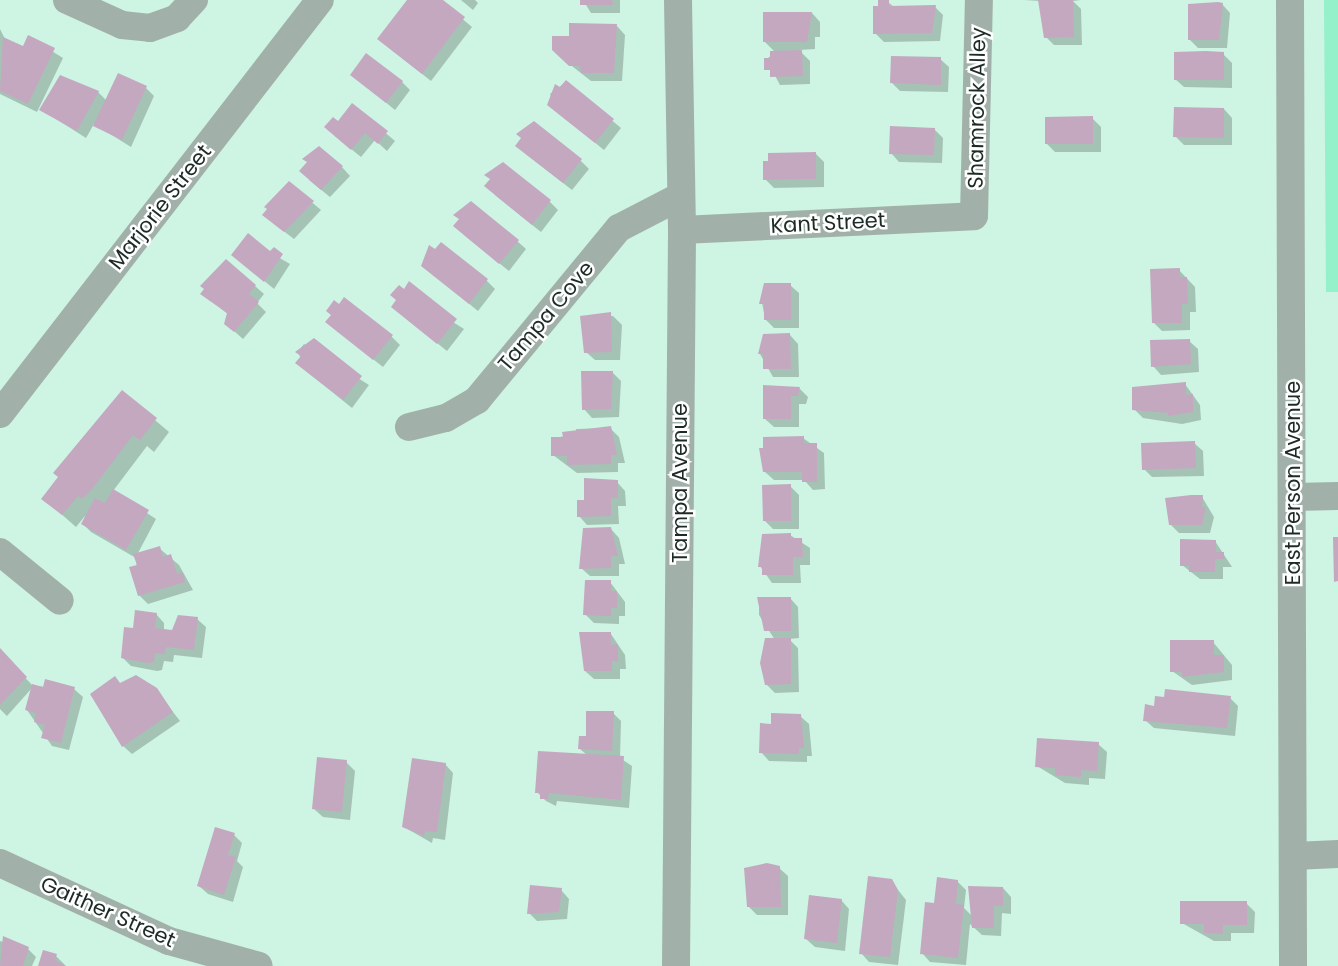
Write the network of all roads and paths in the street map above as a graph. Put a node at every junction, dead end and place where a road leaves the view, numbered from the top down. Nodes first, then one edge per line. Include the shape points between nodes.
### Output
1 (67, 0) edge
2 (194, 0) edge
3 (320, 0) edge
4 (678, 0) edge
5 (979, 0) edge
6 (1290, 0) edge
7 (679, 197) junction
8 (974, 216) joint
9 (682, 230) junction
10 (0, 414) edge
11 (409, 427) dead end
12 (1338, 496) edge
13 (1294, 497) junction
14 (0, 551) edge
15 (60, 601) dead end
16 (1338, 855) edge
17 (1294, 856) junction
18 (0, 863) edge
19 (259, 966) edge
20 (676, 966) edge
21 (1293, 966) edge

1 - 2 street via 122,25 150,28 177,18
3 - 10 street, Marjorie Street
4 - 7 street, Tampa Avenue
5 - 8 street, Shamrock Alley
6 - 13 street, East Person Avenue
7 - 9 street, Tampa Avenue
7 - 11 street, Tampa Cove via 619,228 477,400 446,418
8 - 9 street, Kant Street
9 - 20 street, Tampa Avenue
12 - 13 street
13 - 17 street, East Person Avenue
14 - 15 street
16 - 17 street
17 - 21 street, East Person Avenue
18 - 19 street, Gaither Street via 169,942

